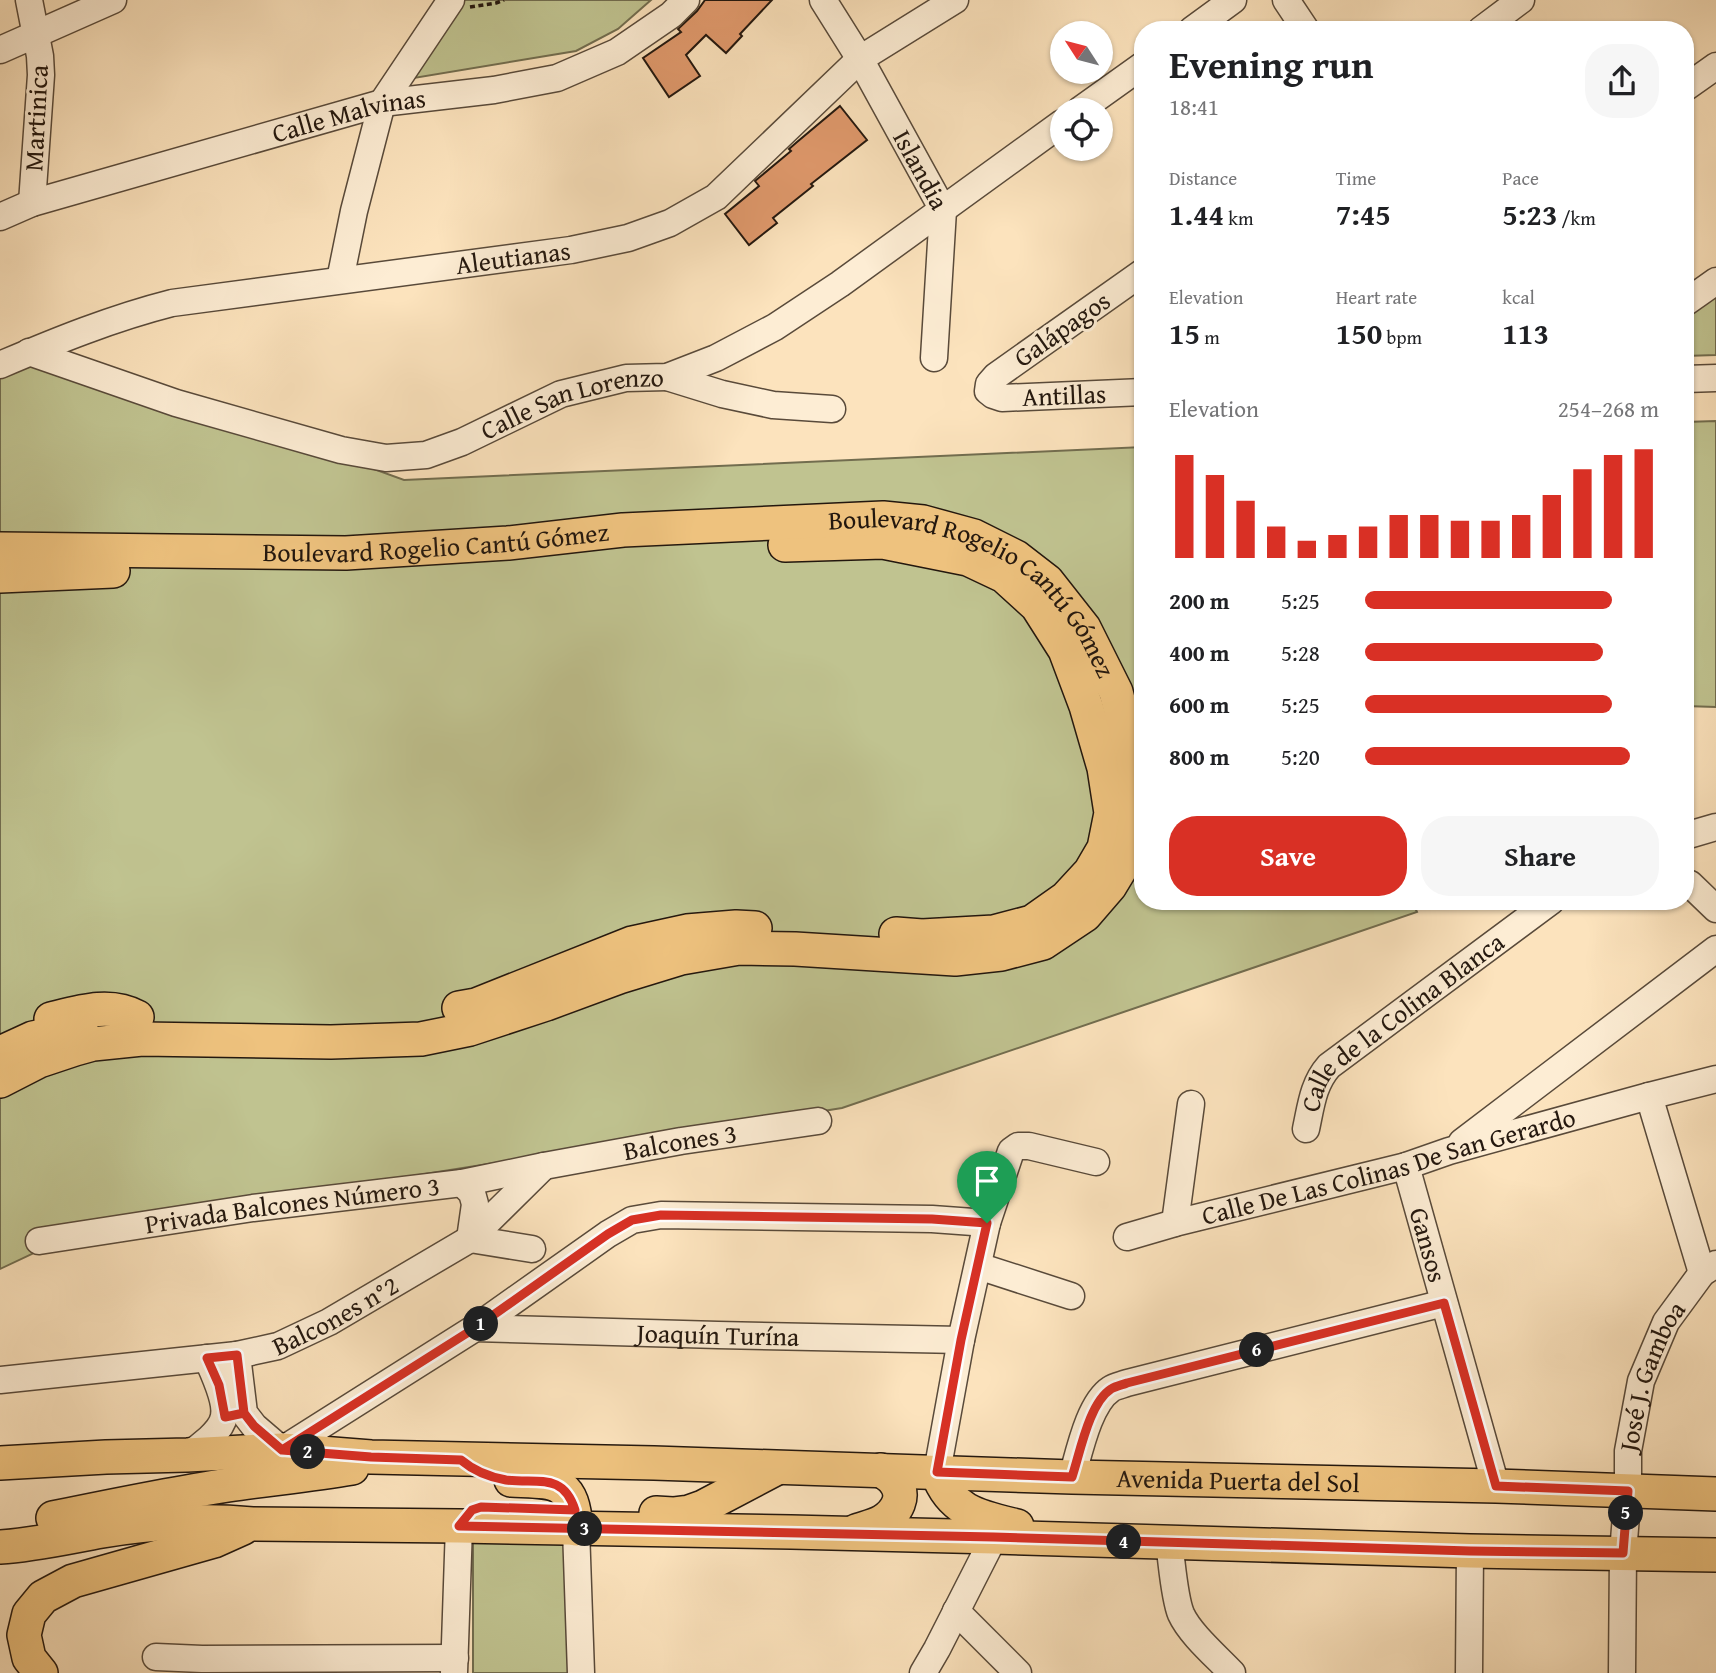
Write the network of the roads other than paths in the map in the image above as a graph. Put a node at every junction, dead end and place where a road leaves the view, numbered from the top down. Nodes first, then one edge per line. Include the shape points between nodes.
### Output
1 (29, 0) edge
2 (113, 0) edge
3 (686, 0) edge
4 (823, 0) edge
5 (955, 0) edge
6 (1233, 0) edge
7 (1286, 0) edge
8 (1521, 0) edge
9 (447, 5) edge
10 (1204, 21) edge
11 (1301, 21) edge
12 (1493, 21) edge
13 (36, 34) junction
14 (0, 50) edge
15 (860, 59) junction
16 (1716, 65) edge
17 (1134, 71) edge
18 (1694, 81) edge
19 (1097, 98) edge
20 (382, 103) junction
21 (1050, 132) edge
22 (32, 203) junction
23 (943, 210) junction
24 (0, 217) edge
25 (1134, 278) edge
26 (340, 280) junction
27 (1716, 281) edge
28 (1694, 297) edge
29 (29, 352) junction
30 (934, 358) dead end
31 (0, 365) edge
32 (667, 377) junction
33 (1716, 378) edge
34 (1694, 379) edge
35 (988, 391) joint
36 (1134, 392) edge
37 (832, 409) dead end
38 (0, 549) edge
39 (0, 576) edge
40 (1134, 761) edge
41 (1716, 827) edge
42 (1134, 830) edge
43 (1694, 833) edge
44 (1694, 888) edge
45 (1716, 909) edge
46 (1539, 910) edge
47 (1716, 949) edge
48 (137, 1017) junction
49 (0, 1035) edge
50 (0, 1053) edge
51 (1716, 1079) edge
52 (0, 1081) edge
53 (1650, 1096) junction
54 (1191, 1104) dead end
55 (818, 1121) dead end
56 (1306, 1129) dead end
57 (1449, 1152) junction
58 (1096, 1162) dead end
59 (544, 1166) junction
60 (1406, 1166) junction
61 (462, 1183) junction
62 (987, 1223) junction
63 (1175, 1223) junction
64 (1127, 1237) dead end
65 (470, 1239) junction
66 (39, 1241) dead end
67 (532, 1249) dead end
68 (978, 1266) junction
69 (1709, 1268) edge
70 (1071, 1296) dead end
71 (1444, 1303) junction
72 (475, 1328) junction
73 (961, 1340) junction
74 (237, 1355) junction
75 (207, 1358) junction
76 (0, 1380) edge
77 (234, 1415) junction
78 (282, 1450) junction
79 (187, 1455) junction
80 (355, 1456) junction
81 (461, 1460) junction
82 (0, 1463) edge
83 (779, 1467) junction
84 (881, 1470) junction
85 (937, 1472) junction
86 (1072, 1477) junction
87 (1496, 1486) junction
88 (1628, 1491) junction
89 (733, 1492) junction
90 (1716, 1494) edge
91 (576, 1519) junction
92 (252, 1524) junction
93 (459, 1526) junction
94 (0, 1527) edge
95 (747, 1533) junction
96 (847, 1534) junction
97 (994, 1537) junction
98 (1067, 1540) junction
99 (1169, 1543) junction
100 (0, 1547) edge
101 (1470, 1551) junction
102 (1623, 1553) junction
103 (1716, 1555) edge
104 (956, 1611) junction
105 (156, 1657) dead end
106 (202, 1666) edge
107 (328, 1666) edge
108 (455, 1666) edge
109 (41, 1673) edge
110 (581, 1673) edge
111 (923, 1673) edge
112 (1018, 1673) edge
113 (1232, 1673) edge
114 (1469, 1673) edge
115 (1622, 1673) edge

1 - 13 street, Martinica
2 - 13 street
3 - 20 street, Calle Malvinas via 617,52 557,78
4 - 15 street, Islandia
5 - 15 street, Aleutianas
6 - 10 street
7 - 11 street
8 - 12 street
9 - 20 street
13 - 14 street
13 - 22 street, Martinica via 41,75
15 - 23 street, Islandia
15 - 26 street, Aleutianas via 716,197 670,223 628,239 571,250
16 - 18 street
17 - 19 street
20 - 22 street, Calle Malvinas
20 - 26 street
21 - 23 street, Calle San Lorenzo
22 - 24 street, Calle Malvinas
23 - 30 street, Islandia
23 - 32 street, Calle San Lorenzo via 775,327 716,359
25 - 35 street, Galápagos via 996,376
26 - 29 street, Aleutianas via 172,303 132,313
27 - 28 street
29 - 31 street, Aleutianas
29 - 32 street, Calle San Lorenzo via 176,403 341,450 386,458 426,455 462,442 561,394 626,378
32 - 37 street via 773,405
33 - 34 street
35 - 36 street, Antillas via 1002,398
38 - 40 main road, Boulevard Rogelio Cantú Gómez via 346,553 623,530 883,518 923,522 974,536 1016,557 1046,581 1084,628 1115,692
39 - 48 main road, Boulevard Rogelio Cantú Gómez via 176,568 347,573 619,549 883,542 968,559 1004,576 1037,606 1065,650 1104,768 1111,813 1104,848 1090,872 1066,898 1032,922 994,932 922,936 736,927 687,931 632,943 476,1004 418,1017 358,1022
41 - 43 street
42 - 52 main road, Boulevard Rogelio Cantú Gómez via 1130,853 1085,915 1043,943 1001,954 955,959 739,948 681,958 470,1029 421,1039 142,1039 75,1049
44 - 45 street
46 - 56 street, Calle de la Colina Blanca via 1329,1066 1315,1088
47 - 57 street
48 - 49 main road via 118,1009 99,1009
48 - 50 main road, Boulevard Rogelio Cantú Gómez via 33,1038
51 - 53 street, Calle De Las Colinas De San Gerardo
53 - 57 street, Calle De Las Colinas De San Gerardo
53 - 69 street
54 - 63 street
55 - 59 street, Balcones 3
57 - 60 street, Calle De Las Colinas De San Gerardo
58 - 62 street via 1018,1146 1006,1161
59 - 61 street, Privada Balcones Número 3
59 - 65 street, Balcones n°2
60 - 63 street, Calle De Las Colinas De San Gerardo
60 - 71 street, Gansos
61 - 65 street via 475,1204
61 - 66 street, Privada Balcones Número 3 via 253,1208
62 - 68 street
62 - 72 street via 661,1215 632,1220
63 - 64 street, Calle De Las Colinas De San Gerardo
65 - 67 street
65 - 74 street, Balcones n°2 via 329,1322 278,1346
68 - 70 street
68 - 73 street
69 - 88 street, José J. Gamboa via 1666,1322 1641,1381 1628,1451
71 - 86 street via 1111,1389 1091,1417
71 - 87 street, Gansos
72 - 73 street, Joaquín Turína
72 - 78 street
73 - 85 street
74 - 75 street, Balcones n°2
74 - 77 street
75 - 76 street, Balcones n°2
75 - 77 street
77 - 78 street
77 - 79 street
78 - 79 main road, Avenida Puerta del Sol
78 - 80 main road, Avenida Puerta del Sol
79 - 82 main road, Avenida Puerta del Sol
80 - 81 main road, Avenida Puerta del Sol
80 - 94 main road via 368,1462
81 - 83 main road, Avenida Puerta del Sol
81 - 91 main road via 481,1473 505,1480 549,1482 566,1490
83 - 84 main road, Avenida Puerta del Sol
83 - 89 main road
84 - 85 main road, Avenida Puerta del Sol
84 - 96 main road via 894,1480 900,1502 882,1522
85 - 86 main road, Avenida Puerta del Sol
85 - 98 main road via 949,1497 963,1508
86 - 87 main road, Avenida Puerta del Sol
87 - 88 main road, Avenida Puerta del Sol
88 - 90 main road, Avenida Puerta del Sol
88 - 102 street, José J. Gamboa
89 - 91 main road via 681,1513
89 - 95 main road via 731,1513
91 - 93 main road via 481,1507 472,1510
91 - 95 main road
91 - 110 street
92 - 93 main road
92 - 100 main road via 187,1521
92 - 109 main road via 214,1541 73,1581 43,1597 29,1614 24,1635 29,1658
93 - 108 street
95 - 96 main road
96 - 97 main road
97 - 98 main road
97 - 104 street
98 - 99 main road
99 - 101 main road
99 - 113 street via 1181,1615
101 - 102 main road
101 - 114 street
102 - 103 main road
102 - 115 street, José J. Gamboa
104 - 111 street
104 - 112 street
105 - 106 street
106 - 107 street
107 - 108 street

